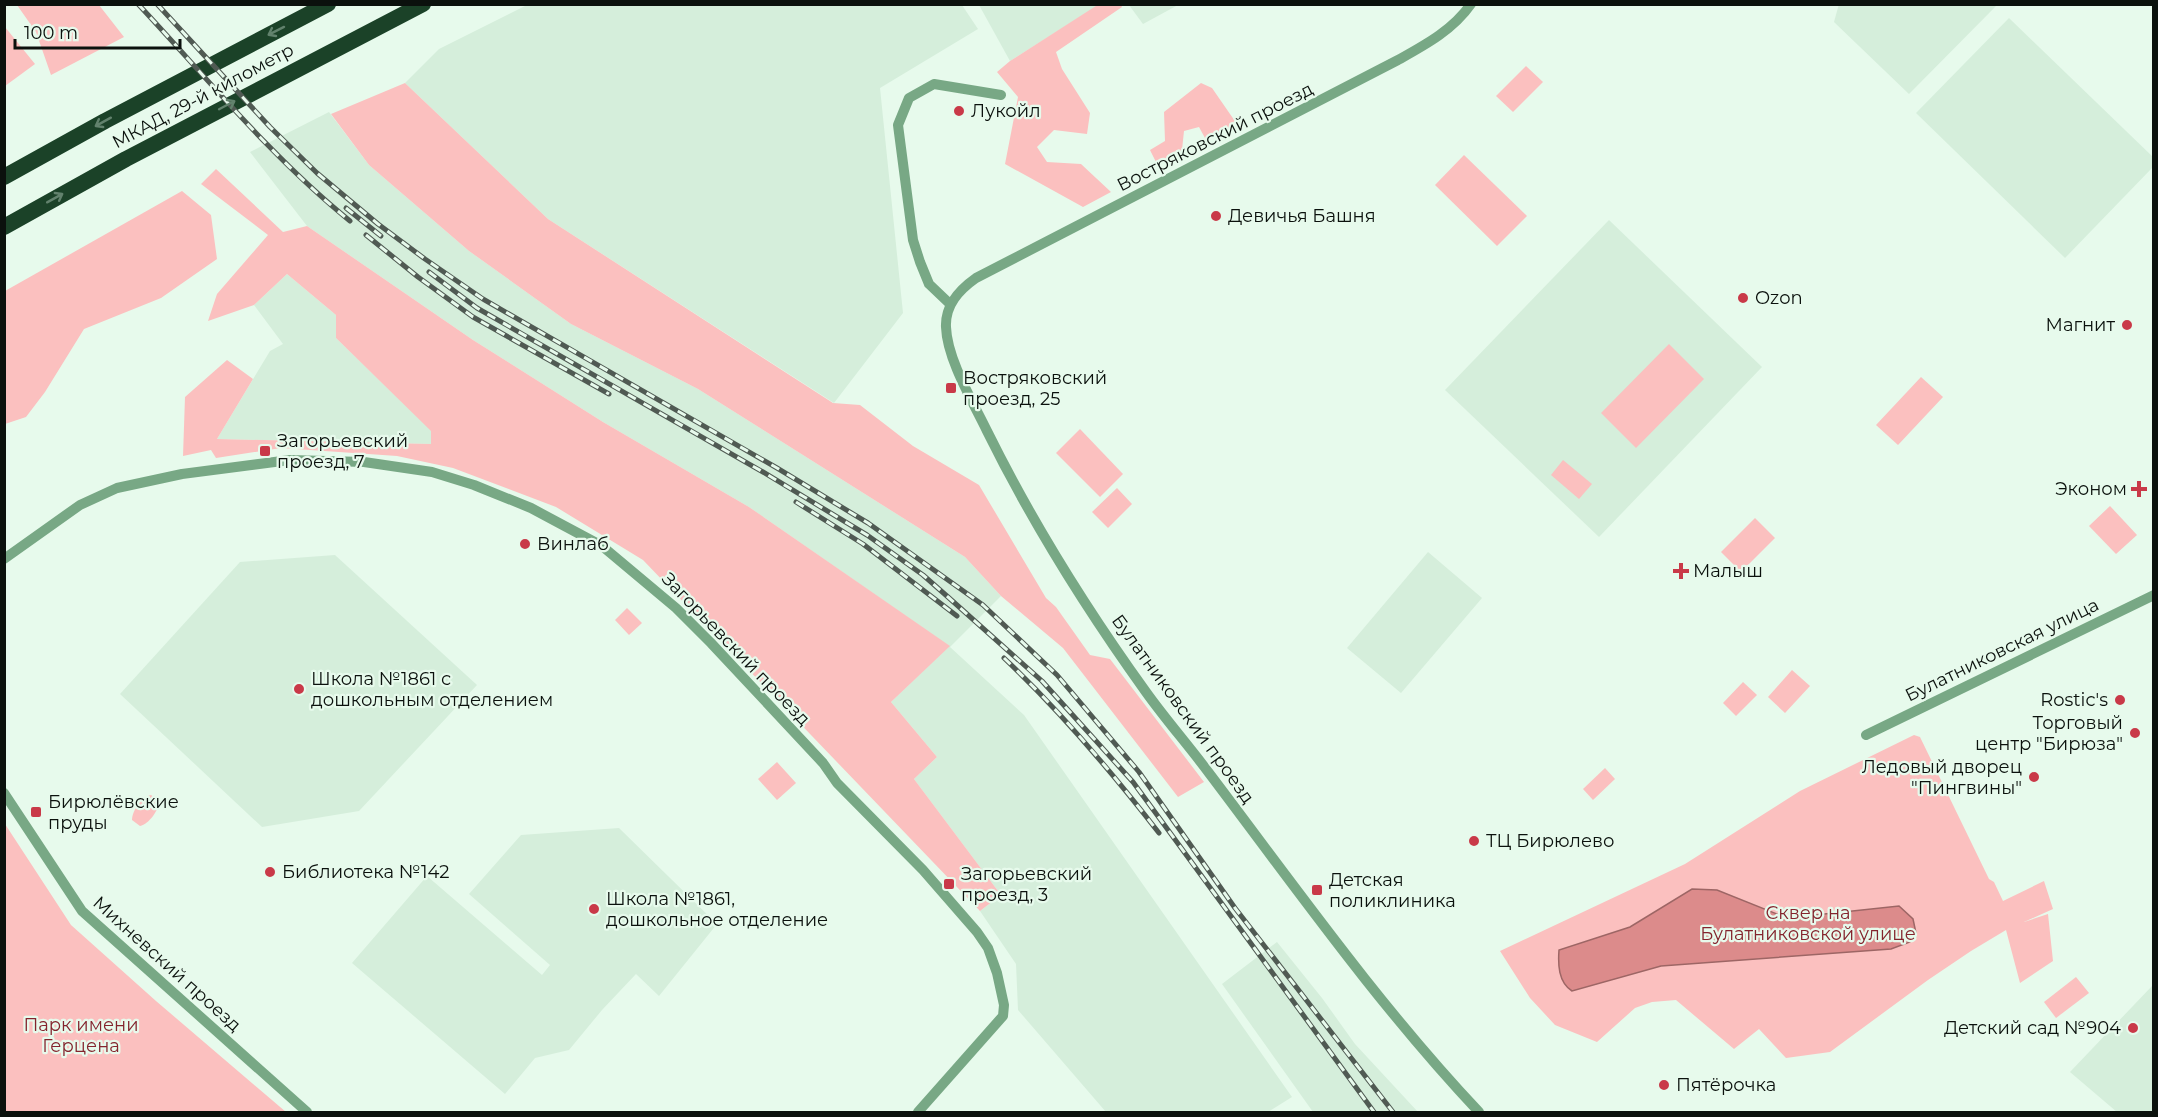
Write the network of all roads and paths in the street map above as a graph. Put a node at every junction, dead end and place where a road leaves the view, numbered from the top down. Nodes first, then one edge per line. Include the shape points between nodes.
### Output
1 (328, 4) edge
2 (423, 4) edge
3 (1471, 4) edge
4 (1001, 95) dead end
5 (4, 177) edge
6 (4, 227) edge
7 (950, 304) junction
8 (4, 559) edge
9 (2154, 595) edge
10 (1866, 735) dead end
11 (4, 793) edge
12 (307, 1113) edge
13 (918, 1113) edge
14 (1479, 1113) edge

1 -> 5 highway, МКАД, 29-й километр
6 -> 2 highway, МКАД, 29-й километр
3 - 7 street, Востряковский проезд via 1458,21 1424,46 994,268 965,286
4 - 7 street via 934,84 909,98 898,124 914,240 923,273
7 - 14 street, Булатниковский проезд via 947,336 974,404 1022,498 1106,634 1171,726 1350,960 1421,1050
8 - 13 street, Загорьевский проезд via 80,505 117,488 182,474 290,460 364,462 432,472 474,484 531,508 602,546 711,643 837,783 922,870 988,948 1002,994 1003,1016
9 - 10 street, Булатниковская улица
11 - 12 street, Михневский проезд via 82,911

